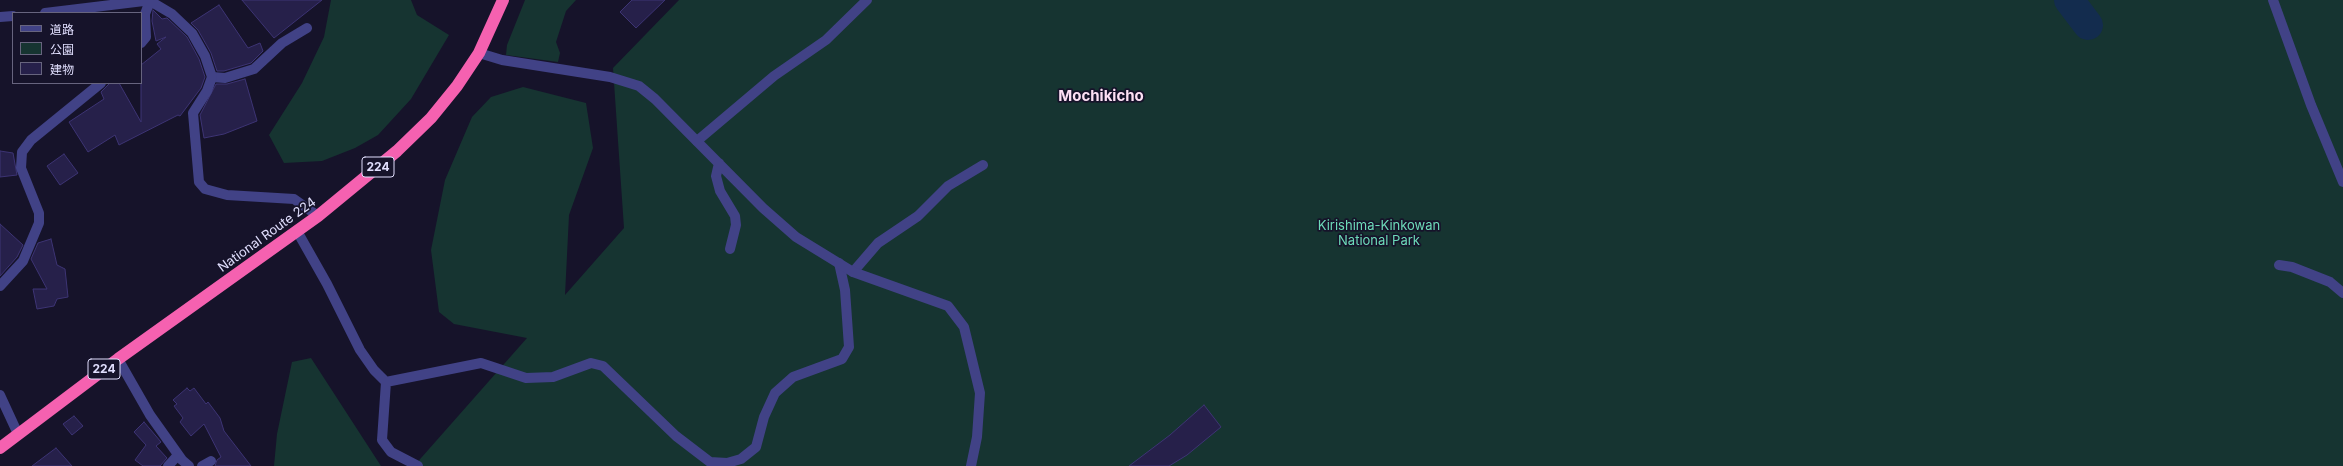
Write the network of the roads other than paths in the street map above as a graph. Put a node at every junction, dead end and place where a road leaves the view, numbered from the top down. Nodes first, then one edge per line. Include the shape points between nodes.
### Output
1 (150, 0) edge
2 (503, 0) edge
3 (867, 0) edge
4 (2273, 0) edge
5 (53, 12) edge
6 (307, 28) dead end
7 (142, 42) edge
8 (479, 53) junction
9 (212, 77) junction
10 (100, 84) edge
11 (697, 141) junction
12 (719, 163) junction
13 (983, 165) dead end
14 (2343, 182) edge
15 (318, 216) junction
16 (297, 231) junction
17 (730, 249) dead end
18 (838, 263) junction
19 (2279, 264) dead end
20 (853, 272) junction
21 (0, 286) edge
22 (2343, 293) edge
23 (118, 359) junction
24 (386, 382) junction
25 (0, 395) edge
26 (18, 434) junction
27 (0, 448) edge
28 (178, 455) junction
29 (168, 466) edge
30 (189, 466) edge
31 (418, 466) edge
32 (971, 466) edge

1 - 5 street
1 - 7 street via 145,14 146,37
1 - 9 street via 172,14 192,33 205,56
2 - 8 highway, National Route 224 / 224
3 - 11 street via 826,40 774,76
4 - 14 street via 2311,105
6 - 9 street via 282,44 254,69 225,78
8 - 11 street via 502,60 610,77 639,86
8 - 15 highway, National Route 224 / 224 via 431,118 398,151
9 - 15 street via 207,91 193,112 199,182 205,189 227,195 294,199
10 - 21 street via 31,140 22,152 21,168 39,214 39,224 23,261
11 - 12 street
12 - 17 street via 716,176 720,190 735,216 736,225
12 - 18 street via 762,208 796,237
13 - 20 street via 948,186 918,216 878,243
15 - 16 highway, National Route 224 / 224
16 - 23 highway, National Route 224 / 224
16 - 24 street via 360,350
18 - 20 street
18 - 24 street via 844,290 849,347 842,359 793,378 775,393 764,417 756,447 741,459 727,463 710,462 676,436 603,366 591,363 554,377 526,378 481,363
19 - 22 street via 2330,282
20 - 32 street via 948,306 964,327 980,393 977,437
23 - 26 highway, National Route 224 / 224
23 - 28 street via 150,415
24 - 31 street via 382,440 391,452
25 - 26 street
26 - 27 highway, National Route 224 / 224
28 - 29 street
28 - 30 street

